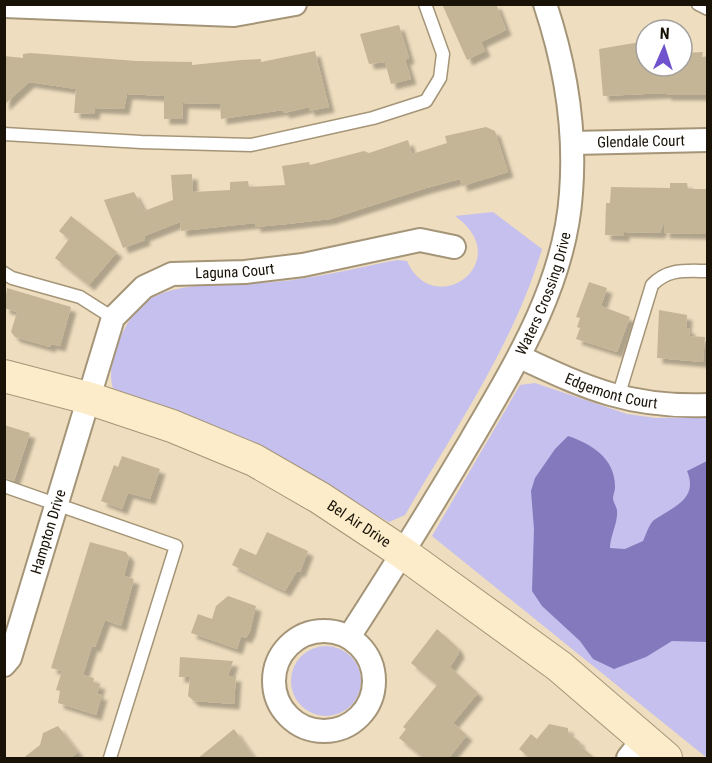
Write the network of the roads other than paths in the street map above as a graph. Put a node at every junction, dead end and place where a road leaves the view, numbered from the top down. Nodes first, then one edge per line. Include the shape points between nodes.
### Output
1 (295, 4) edge
2 (425, 4) edge
3 (545, 4) edge
4 (698, 4) edge
5 (4, 6) edge
6 (708, 9) edge
7 (4, 134) edge
8 (708, 140) edge
9 (573, 143) junction
10 (454, 247) dead end
11 (708, 271) edge
12 (4, 273) edge
13 (113, 318) junction
14 (520, 357) junction
15 (4, 376) edge
16 (618, 397) junction
17 (88, 398) junction
18 (708, 405) edge
19 (4, 486) edge
20 (57, 503) junction
21 (403, 553) junction
22 (349, 637) junction
23 (4, 665) edge
24 (646, 752) edge
25 (110, 759) edge

1 - 5 street via 234,15
2 - 7 lane via 443,54 440,78 426,100 373,118 251,145
3 - 9 street, Waters Crossing Drive via 558,44
4 - 6 lane
8 - 9 street, Glendale Court
9 - 14 street, Waters Crossing Drive via 571,195 561,249 547,296
10 - 13 street, Laguna Court via 420,240 303,265 245,272 172,274 144,287
11 - 16 lane via 673,271 661,275 652,285
12 - 13 lane via 80,297
13 - 17 street, Laguna Court
14 - 16 street, Edgemont Court via 582,386
14 - 21 street, Waters Crossing Drive
15 - 17 street, Bel Air Drive
16 - 18 street, Edgemont Court via 674,406
17 - 20 street, Hampton Drive
17 - 21 street, Bel Air Drive via 172,426 254,460
19 - 20 lane
20 - 23 street, Hampton Drive via 10,658
20 - 25 lane via 176,546
21 - 22 street, Waters Crossing Drive
21 - 24 street, Bel Air Drive via 559,666
22 - 22 street via 318,631 290,645 280,658 275,673 280,704 290,718 304,727 338,729 365,711 375,679 371,662

